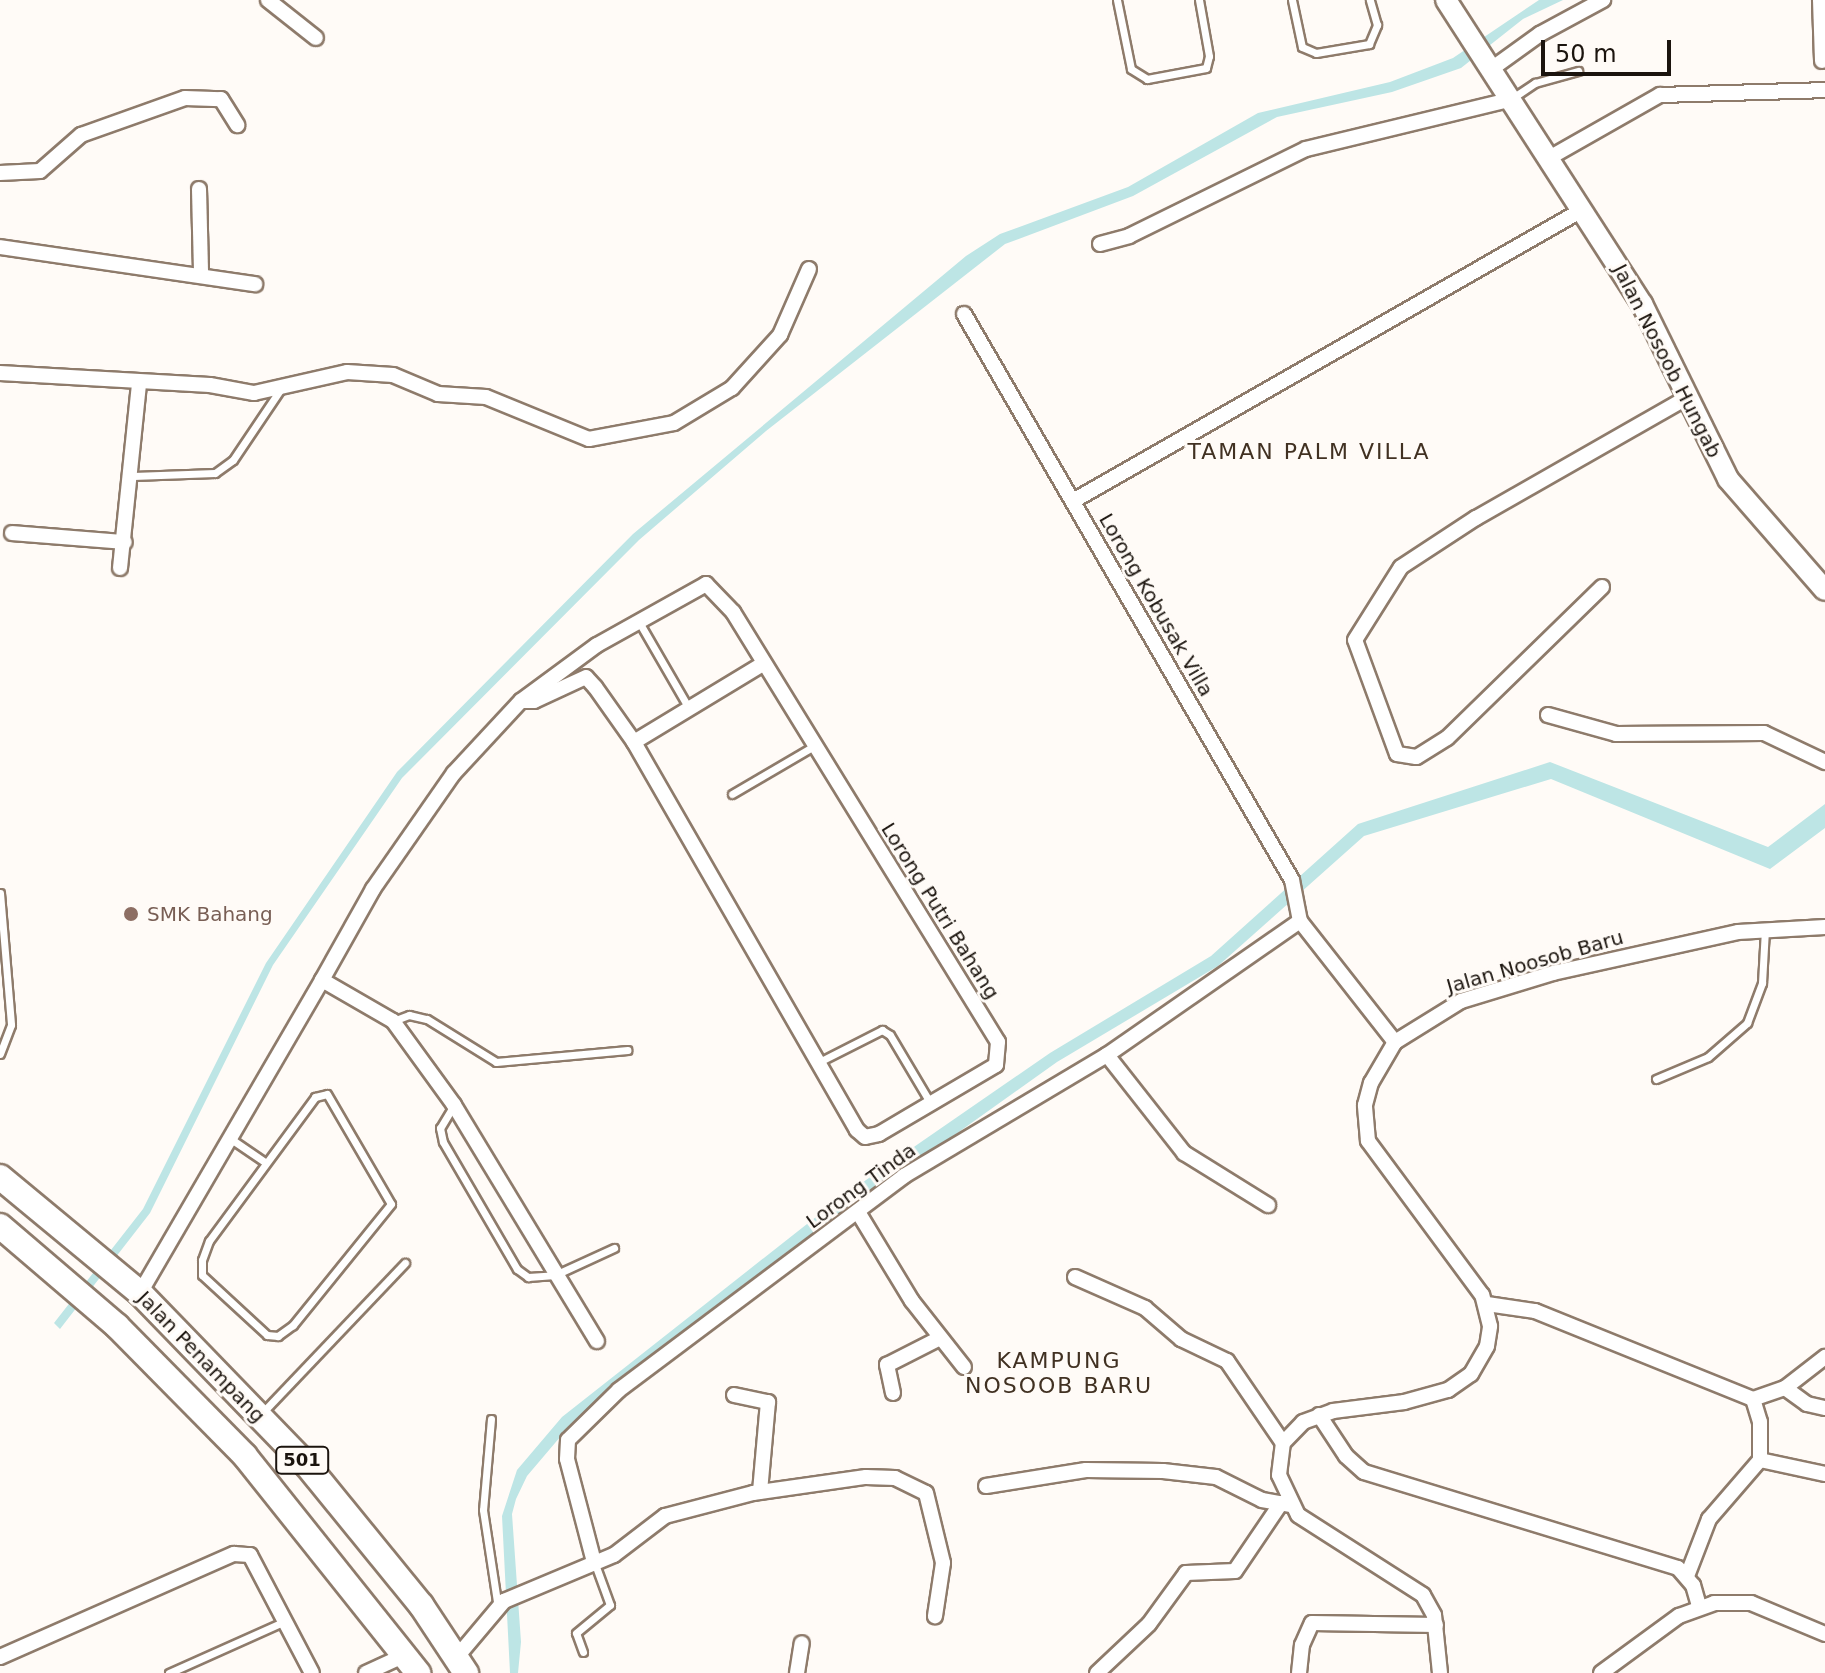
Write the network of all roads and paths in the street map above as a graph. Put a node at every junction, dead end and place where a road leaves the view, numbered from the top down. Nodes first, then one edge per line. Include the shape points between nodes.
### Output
1 (268, 0) edge
2 (1117, 0) edge
3 (1199, 0) edge
4 (1292, 0) edge
5 (1370, 0) edge
6 (1446, 0) edge
7 (1603, 0) edge
8 (1820, 0) edge
9 (316, 38) dead end
10 (1822, 61) dead end
11 (1488, 66) junction
12 (1578, 71) dead end
13 (1825, 90) edge
14 (1508, 100) junction
15 (237, 125) dead end
16 (1549, 158) junction
17 (0, 173) edge
18 (199, 189) dead end
19 (1582, 210) junction
20 (1100, 244) dead end
21 (0, 247) edge
22 (809, 269) dead end
23 (201, 273) junction
24 (255, 284) dead end
25 (964, 314) dead end
26 (0, 373) edge
27 (139, 385) junction
28 (280, 390) junction
29 (1688, 397) junction
30 (133, 476) junction
31 (1073, 501) junction
32 (12, 533) dead end
33 (125, 542) junction
34 (120, 568) dead end
35 (1602, 587) dead end
36 (1825, 590) edge
37 (637, 620) junction
38 (573, 661) junction
39 (763, 664) junction
40 (586, 677) junction
41 (521, 701) junction
42 (688, 707) junction
43 (1548, 715) dead end
44 (634, 742) junction
45 (812, 747) junction
46 (1825, 762) edge
47 (732, 794) dead end
48 (0, 893) edge
49 (1300, 921) junction
50 (1765, 927) junction
51 (1825, 927) edge
52 (322, 980) junction
53 (393, 1021) junction
54 (1395, 1042) junction
55 (627, 1050) dead end
56 (0, 1054) edge
57 (1107, 1055) junction
58 (819, 1062) junction
59 (1656, 1079) dead end
60 (454, 1105) junction
61 (932, 1106) junction
62 (229, 1137) junction
63 (266, 1163) junction
64 (0, 1177) edge
65 (1268, 1205) dead end
66 (858, 1212) junction
67 (0, 1226) edge
68 (614, 1248) dead end
69 (405, 1263) dead end
70 (555, 1275) junction
71 (1075, 1277) dead end
72 (140, 1293) junction
73 (1487, 1304) junction
74 (940, 1338) junction
75 (597, 1341) dead end
76 (1825, 1357) edge
77 (964, 1367) dead end
78 (1785, 1388) junction
79 (893, 1393) dead end
80 (734, 1395) dead end
81 (1753, 1399) junction
82 (1825, 1408) edge
83 (1319, 1415) junction
84 (258, 1416) junction
85 (491, 1419) dead end
86 (1283, 1443) junction
87 (1760, 1460) junction
88 (1825, 1474) edge
89 (986, 1486) dead end
90 (760, 1492) junction
91 (1286, 1504) junction
92 (594, 1562) junction
93 (1687, 1576) junction
94 (501, 1605) junction
95 (1699, 1606) junction
96 (935, 1616) dead end
97 (287, 1620) junction
98 (1436, 1625) junction
99 (1825, 1634) edge
100 (802, 1643) dead end
101 (583, 1652) dead end
102 (0, 1657) edge
103 (411, 1664) edge
104 (461, 1665) edge
105 (1445, 1672) edge
106 (169, 1673) edge
107 (312, 1673) edge
108 (366, 1673) edge
109 (797, 1673) edge
110 (1097, 1673) edge
111 (1299, 1673) edge
112 (1601, 1673) edge

1 - 9 street
2 - 3 lane via 1136,77 1206,68 1209,56
4 - 5 lane via 1302,47 1316,53 1369,44 1377,25
6 - 11 main road, Jalan Nosoob Hungab
7 - 11 street
8 - 10 street
11 - 14 main road, Jalan Nosoob Hungab
12 - 14 lane via 1535,83
13 - 16 street via 1660,95
14 - 16 main road, Jalan Nosoob Hungab
14 - 20 street via 1306,149 1129,236
15 - 17 street via 221,99 185,98 81,135 40,171
16 - 19 main road, Jalan Nosoob Hungab
18 - 23 street
19 - 29 main road, Jalan Nosoob Hungab via 1642,304
19 - 31 street
21 - 23 street
22 - 28 street via 780,335 732,388 674,423 589,439 486,397 438,394 393,375 347,372
23 - 24 street
25 - 31 street, Lorong Kobusak Villa
26 - 27 street
27 - 28 street
27 - 30 street
28 - 30 lane via 233,460 215,473
29 - 35 street via 1401,567 1355,640 1397,754 1416,757 1447,738
29 - 36 main road, Jalan Nosoob Hungab via 1740,496
30 - 33 street
31 - 49 street, Lorong Kobusak Villa via 1292,880
32 - 33 street
33 - 34 street
37 - 38 street, Lorong Putri Bahang
37 - 39 street, Lorong Putri Bahang via 706,584 720,592
37 - 42 lane
38 - 40 street, Lorong Putri Bahang
38 - 41 street, Lorong Putri Bahang
39 - 42 street
39 - 45 street, Lorong Putri Bahang
40 - 41 street via 534,701
40 - 44 street, Lorong Putri Bahang
41 - 52 street, Lorong Putri Bahang via 454,773 373,889
42 - 44 street
43 - 46 street via 1616,734 1764,733
44 - 58 street, Lorong Putri Bahang
45 - 47 lane
45 - 61 street, Lorong Putri Bahang via 998,1042 996,1065
48 - 56 lane via 11,1025
49 - 54 street
49 - 57 street, Lorong Tinda
50 - 51 street, Jalan Noosob Baru
50 - 54 street, Jalan Noosob Baru via 1553,973 1461,1001
50 - 59 lane via 1762,983 1747,1023 1708,1057
52 - 53 street
52 - 62 street, Lorong Putri Bahang
53 - 55 lane via 409,1015 427,1019 496,1062
53 - 60 street
54 - 73 street, Jalan Noosob Baru via 1371,1083 1365,1105 1368,1141
57 - 65 street via 1184,1153
57 - 66 street, Lorong Tinda via 989,1121
58 - 61 street, Lorong Putri Bahang via 865,1137
58 - 61 lane via 882,1030
60 - 70 street
60 - 70 lane via 440,1128 465,1185 517,1269 528,1277
62 - 63 lane
62 - 72 street, Lorong Putri Bahang
63 - 63 lane via 209,1241 202,1275 267,1335 278,1336 293,1325 391,1204 327,1094 315,1097
64 - 72 main road, Jalan Penampang / 501
66 - 74 street
66 - 92 street, Lorong Tinda via 629,1382 568,1440 567,1459
67 - 103 main road, Jalan Penampang / 501 via 84,1294 245,1456
68 - 70 lane
69 - 84 lane via 328,1349
70 - 75 street
71 - 86 street via 1145,1308 1181,1339 1227,1361
72 - 84 main road, Jalan Penampang / 501
73 - 81 street via 1535,1311
73 - 83 street via 1487,1346 1462,1383 1404,1402
74 - 77 street
74 - 79 street via 887,1365
76 - 78 street
78 - 81 street
78 - 82 street via 1807,1404
80 - 90 street via 768,1402
81 - 87 street via 1760,1422
83 - 86 street via 1290,1431
83 - 93 street via 1346,1456 1364,1472 1504,1518 1636,1553
84 - 104 main road, Jalan Penampang / 501 via 363,1535
85 - 94 lane via 483,1510
86 - 91 street via 1279,1475
87 - 88 street
87 - 93 street via 1709,1519
89 - 91 street via 1086,1470 1163,1471 1216,1477
90 - 92 street via 665,1516 614,1555
90 - 96 street via 885,1476 926,1493 943,1563
91 - 98 street via 1423,1595
91 - 110 street via 1235,1571 1198,1571 1176,1580 1149,1624
92 - 94 street
92 - 101 lane via 610,1605 576,1633
93 - 95 street
94 - 104 street
95 - 99 street via 1751,1603
95 - 112 street
97 - 102 street via 256,1559 234,1554
97 - 106 lane
97 - 107 street
98 - 105 street
98 - 111 street via 1312,1623 1302,1645
100 - 109 street
103 - 108 street

